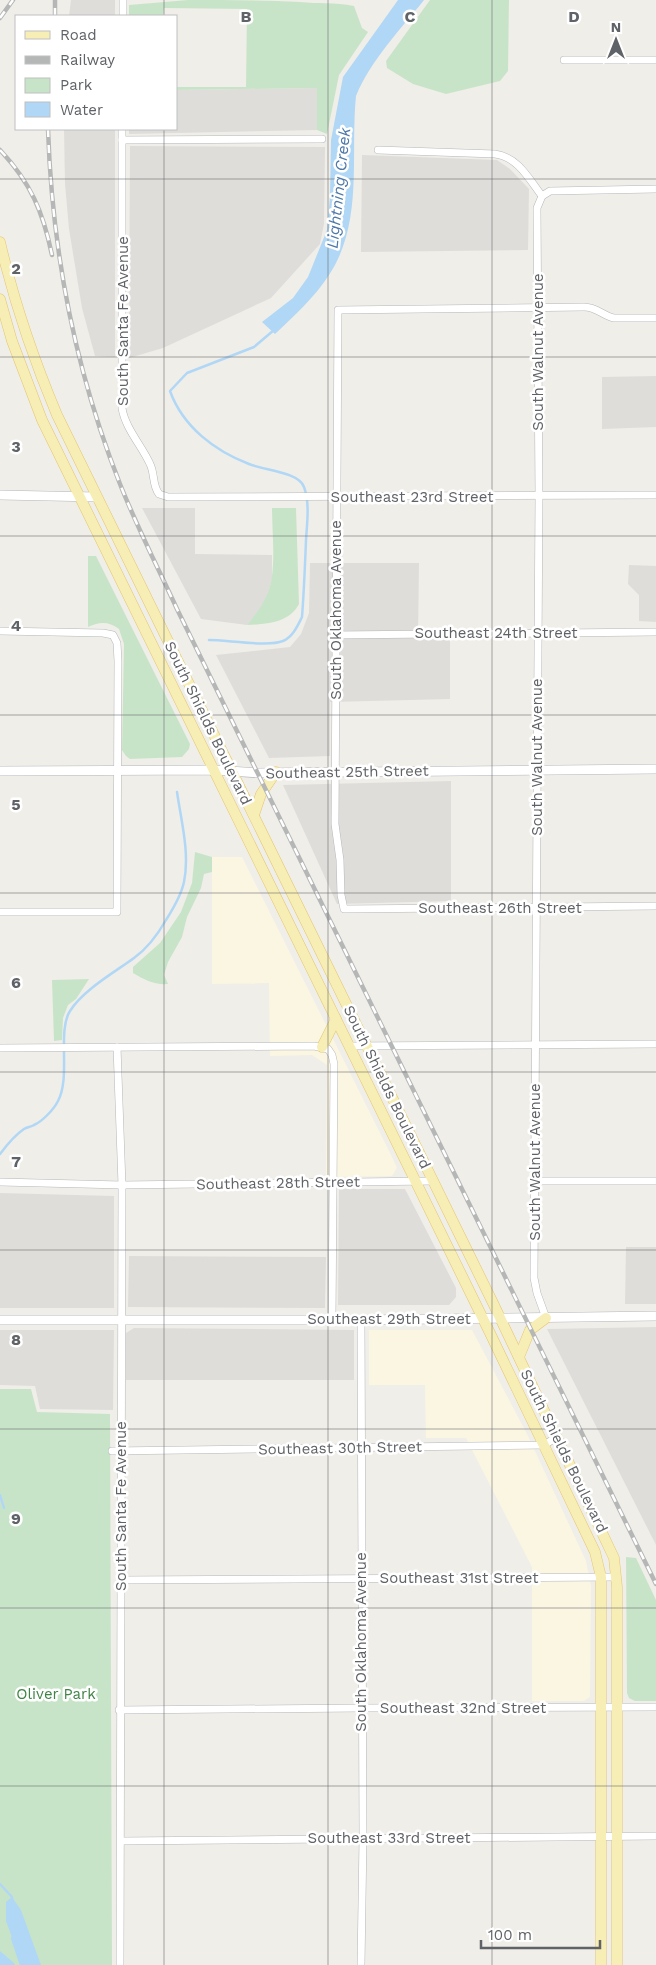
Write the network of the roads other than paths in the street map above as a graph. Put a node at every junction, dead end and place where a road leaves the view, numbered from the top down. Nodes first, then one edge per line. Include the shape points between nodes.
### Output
1 (123, 0) edge
2 (123, 15) edge
3 (564, 60) dead end
4 (656, 60) edge
5 (122, 130) edge
6 (322, 139) dead end
7 (122, 140) junction
8 (378, 150) dead end
9 (656, 189) edge
10 (542, 196) junction
11 (0, 242) edge
12 (0, 299) edge
13 (538, 308) junction
14 (656, 318) edge
15 (0, 495) edge
16 (539, 496) junction
17 (656, 496) edge
18 (80, 497) junction
19 (97, 497) junction
20 (168, 497) joint
21 (337, 497) junction
22 (0, 631) edge
23 (656, 632) edge
24 (538, 633) junction
25 (336, 635) junction
26 (656, 769) edge
27 (214, 770) junction
28 (537, 770) junction
29 (0, 771) edge
30 (117, 771) junction
31 (232, 772) junction
32 (276, 772) junction
33 (336, 772) junction
34 (254, 815) junction
35 (294, 898) junction
36 (280, 906) junction
37 (656, 906) edge
38 (536, 907) junction
39 (344, 909) joint
40 (0, 912) edge
41 (336, 1019) junction
42 (656, 1044) edge
43 (366, 1045) junction
44 (536, 1045) junction
45 (349, 1046) junction
46 (117, 1047) junction
47 (322, 1047) junction
48 (0, 1048) edge
49 (656, 1180) edge
50 (415, 1181) junction
51 (433, 1181) junction
52 (535, 1181) junction
53 (0, 1182) edge
54 (333, 1183) junction
55 (122, 1185) junction
56 (656, 1316) edge
57 (546, 1318) junction
58 (483, 1319) junction
59 (501, 1319) junction
60 (0, 1320) edge
61 (121, 1320) junction
62 (332, 1320) junction
63 (361, 1320) junction
64 (519, 1357) junction
65 (557, 1437) junction
66 (544, 1445) junction
67 (360, 1448) junction
68 (112, 1450) dead end
69 (121, 1450) junction
70 (361, 1578) junction
71 (601, 1578) junction
72 (616, 1578) junction
73 (121, 1580) junction
74 (601, 1707) junction
75 (617, 1707) junction
76 (361, 1708) junction
77 (656, 1708) edge
78 (120, 1710) junction
79 (656, 1836) edge
80 (363, 1838) junction
81 (601, 1838) junction
82 (617, 1838) junction
83 (121, 1841) junction
84 (120, 1965) edge
85 (361, 1965) edge
86 (601, 1965) edge
87 (616, 1965) edge

1 - 2 street
3 - 4 street
5 - 7 street, South Santa Fe Avenue
6 - 7 street
7 - 20 street, South Santa Fe Avenue via 122,408 151,465 157,491
8 - 10 street via 502,155 514,161
9 - 10 street via 550,191
10 - 13 street, South Walnut Avenue via 537,208
11 - 19 main road, South Shields Boulevard via 26,338
12 - 18 main road, South Shields Boulevard via 28,386
13 - 14 street via 590,307 610,318
13 - 16 street, South Walnut Avenue
13 - 21 street, South Oklahoma Avenue via 338,310
15 - 18 main road
16 - 17 street, Southeast 23rd Street
16 - 21 street, Southeast 23rd Street
16 - 24 street, South Walnut Avenue
18 - 19 main road
18 - 27 main road, South Shields Boulevard
19 - 31 main road, South Shields Boulevard
20 - 21 street, Southeast 23rd Street
21 - 25 street, South Oklahoma Avenue
22 - 30 street via 113,635 118,661
23 - 24 street, Southeast 24th Street
24 - 25 street, Southeast 24th Street
24 - 28 street, South Walnut Avenue
25 - 33 street, South Oklahoma Avenue
26 - 28 main road, Southeast 25th Street
27 - 30 main road, Southeast 25th Street
27 - 31 main road, Southeast 25th Street
27 - 36 main road, South Shields Boulevard
28 - 33 main road, Southeast 25th Street
28 - 38 street, South Walnut Avenue
29 - 30 main road, Southeast 25th Street
30 - 40 street via 117,912
31 - 32 main road, Southeast 25th Street
31 - 34 main road, South Shields Boulevard
32 - 33 main road, Southeast 25th Street
32 - 34 main road via 261,794
33 - 39 street, South Oklahoma Avenue via 335,824 340,895
34 - 35 main road, South Shields Boulevard
35 - 36 main road
35 - 43 main road, South Shields Boulevard
36 - 41 main road, South Shields Boulevard
37 - 38 street, Southeast 26th Street
38 - 39 street, Southeast 26th Street
38 - 44 street, South Walnut Avenue
41 - 45 main road, South Shields Boulevard
41 - 47 main road
42 - 44 street
43 - 44 street
43 - 45 street
43 - 51 main road, South Shields Boulevard
44 - 52 street, South Walnut Avenue
45 - 50 main road, South Shields Boulevard
46 - 47 street
46 - 48 street
46 - 55 street, South Santa Fe Avenue
47 - 54 street via 331,1052 334,1060
49 - 52 street
50 - 51 street, Southeast 28th Street
50 - 54 street, Southeast 28th Street
50 - 58 main road, South Shields Boulevard
51 - 59 main road, South Shields Boulevard
52 - 57 street, South Walnut Avenue via 534,1278
53 - 55 street, Southeast 28th Street
54 - 55 street, Southeast 28th Street
54 - 62 street
55 - 61 street, South Santa Fe Avenue
56 - 57 main road, Southeast 29th Street
57 - 59 main road, Southeast 29th Street
57 - 64 main road via 530,1330
58 - 59 main road, Southeast 29th Street
58 - 63 main road, Southeast 29th Street
58 - 66 main road, South Shields Boulevard
59 - 64 main road, South Shields Boulevard
60 - 61 main road, Southeast 29th Street
61 - 62 main road, Southeast 29th Street
61 - 69 street, South Santa Fe Avenue
62 - 63 main road, Southeast 29th Street
63 - 67 street, South Oklahoma Avenue
64 - 65 main road, South Shields Boulevard
65 - 66 street
65 - 72 main road, South Shields Boulevard via 609,1544
66 - 67 street, Southeast 30th Street
66 - 71 main road, South Shields Boulevard via 595,1552
67 - 69 street, Southeast 30th Street
67 - 70 street, South Oklahoma Avenue
68 - 69 street, Southeast 30th Street
69 - 73 street, South Santa Fe Avenue
70 - 71 street, Southeast 31st Street
70 - 73 street, Southeast 31st Street
70 - 76 street, South Oklahoma Avenue
71 - 72 street, Southeast 31st Street
71 - 74 main road, South Shields Boulevard
72 - 75 main road, South Shields Boulevard
73 - 78 street, South Santa Fe Avenue
74 - 75 street, Southeast 32nd Street
74 - 76 street, Southeast 32nd Street
74 - 81 main road, South Shields Boulevard
75 - 77 street, Southeast 32nd Street
75 - 82 main road, South Shields Boulevard
76 - 78 street, Southeast 32nd Street
76 - 80 street, South Oklahoma Avenue
78 - 83 street, South Santa Fe Avenue
79 - 82 street, Southeast 33rd Street
80 - 81 street, Southeast 33rd Street
80 - 83 street, Southeast 33rd Street
80 - 85 street, South Oklahoma Avenue
81 - 82 street, Southeast 33rd Street
81 - 86 main road, South Shields Boulevard
82 - 87 main road, South Shields Boulevard
83 - 84 street, South Santa Fe Avenue

